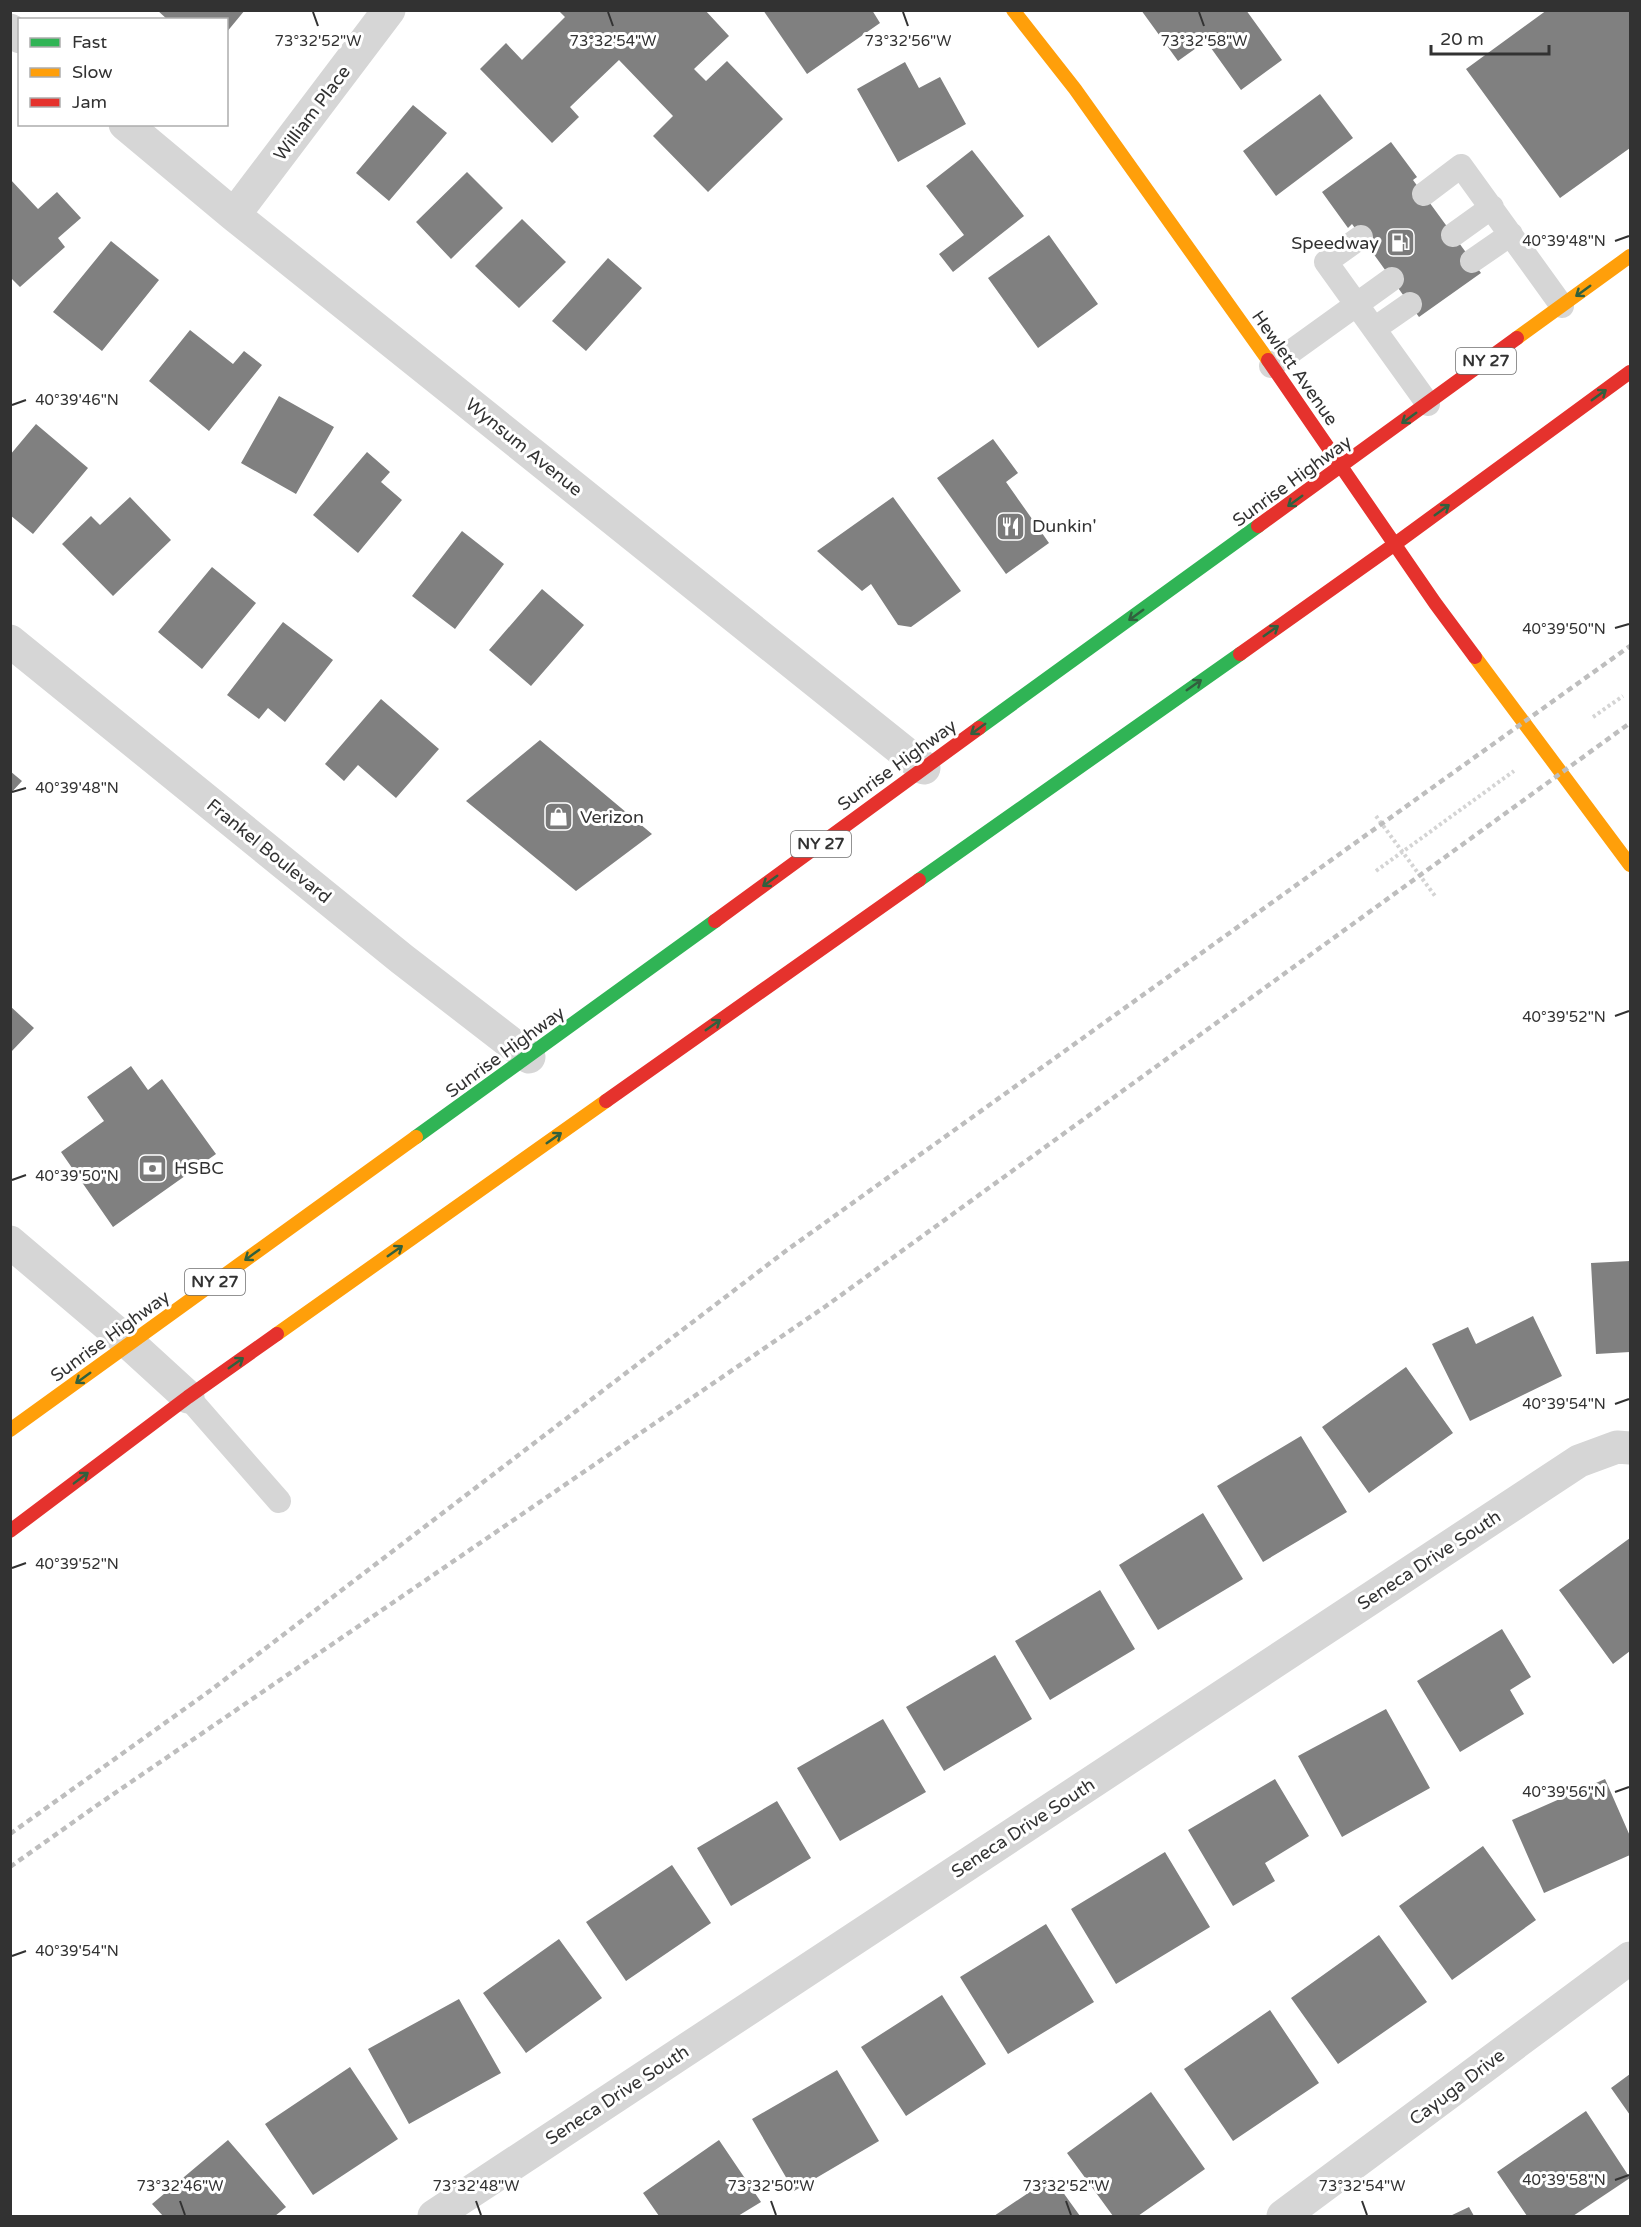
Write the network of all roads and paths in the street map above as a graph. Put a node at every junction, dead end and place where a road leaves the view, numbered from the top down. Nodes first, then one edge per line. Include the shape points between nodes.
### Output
1 (389, 10) edge
2 (1013, 10) edge
3 (127, 126) edge
4 (1424, 194) dead end
5 (1492, 207) junction
6 (234, 215) junction
7 (1453, 234) dead end
8 (1511, 234) junction
9 (1362, 237) dead end
10 (1630, 256) edge
11 (1472, 261) dead end
12 (1392, 279) dead end
13 (1356, 304) junction
14 (1410, 304) dead end
15 (1562, 306) junction
16 (1374, 329) junction
17 (1271, 366) junction
18 (1630, 372) edge
19 (1428, 404) junction
20 (1342, 467) junction
21 (1395, 544) junction
22 (10, 641) edge
23 (1623, 696) dead end
24 (1593, 717) dead end
25 (1521, 766) dead end
26 (924, 768) junction
27 (1376, 816) dead end
28 (1402, 852) junction
29 (1630, 865) edge
30 (1376, 871) dead end
31 (1436, 896) dead end
32 (529, 1058) junction
33 (10, 1242) edge
34 (130, 1344) junction
35 (188, 1397) junction
36 (10, 1430) edge
37 (1624, 1447) edge
38 (279, 1501) dead end
39 (10, 1531) edge
40 (1630, 1958) edge
41 (434, 2217) edge
42 (1283, 2217) edge

1 - 6 street, William Place
2 - 17 main road, Hewlett Avenue via 1075,89
3 - 6 street, Wynsum Avenue
4 - 5 lane via 1461,166
5 - 7 lane
5 - 8 lane
6 - 26 street, Wynsum Avenue
8 - 11 lane
8 - 15 lane
9 - 13 lane via 1326,262
10 -> 15 main road, Sunrise Highway / NY 27
12 - 13 lane
13 - 16 lane
13 - 17 lane
14 - 16 lane
15 - 19 main road, Sunrise Highway / NY 27
16 - 19 lane
17 - 20 main road, Hewlett Avenue
21 -> 18 main road
19 -> 20 main road, Sunrise Highway / NY 27
20 - 21 main road, Hewlett Avenue
20 -> 26 main road, Sunrise Highway / NY 27
21 - 29 main road, Hewlett Avenue
35 -> 21 main road
22 - 32 street, Frankel Boulevard
23 - 24 path
25 - 28 path
26 -> 32 main road, Sunrise Highway / NY 27
27 - 28 path
28 - 30 path
28 - 31 path
32 -> 34 main road, Sunrise Highway / NY 27
33 - 34 street
34 - 35 street
34 -> 36 main road, Sunrise Highway / NY 27
35 - 38 lane
39 -> 35 main road
37 - 41 street, Seneca Drive South via 1579,1461
40 - 42 street, Cayuga Drive

